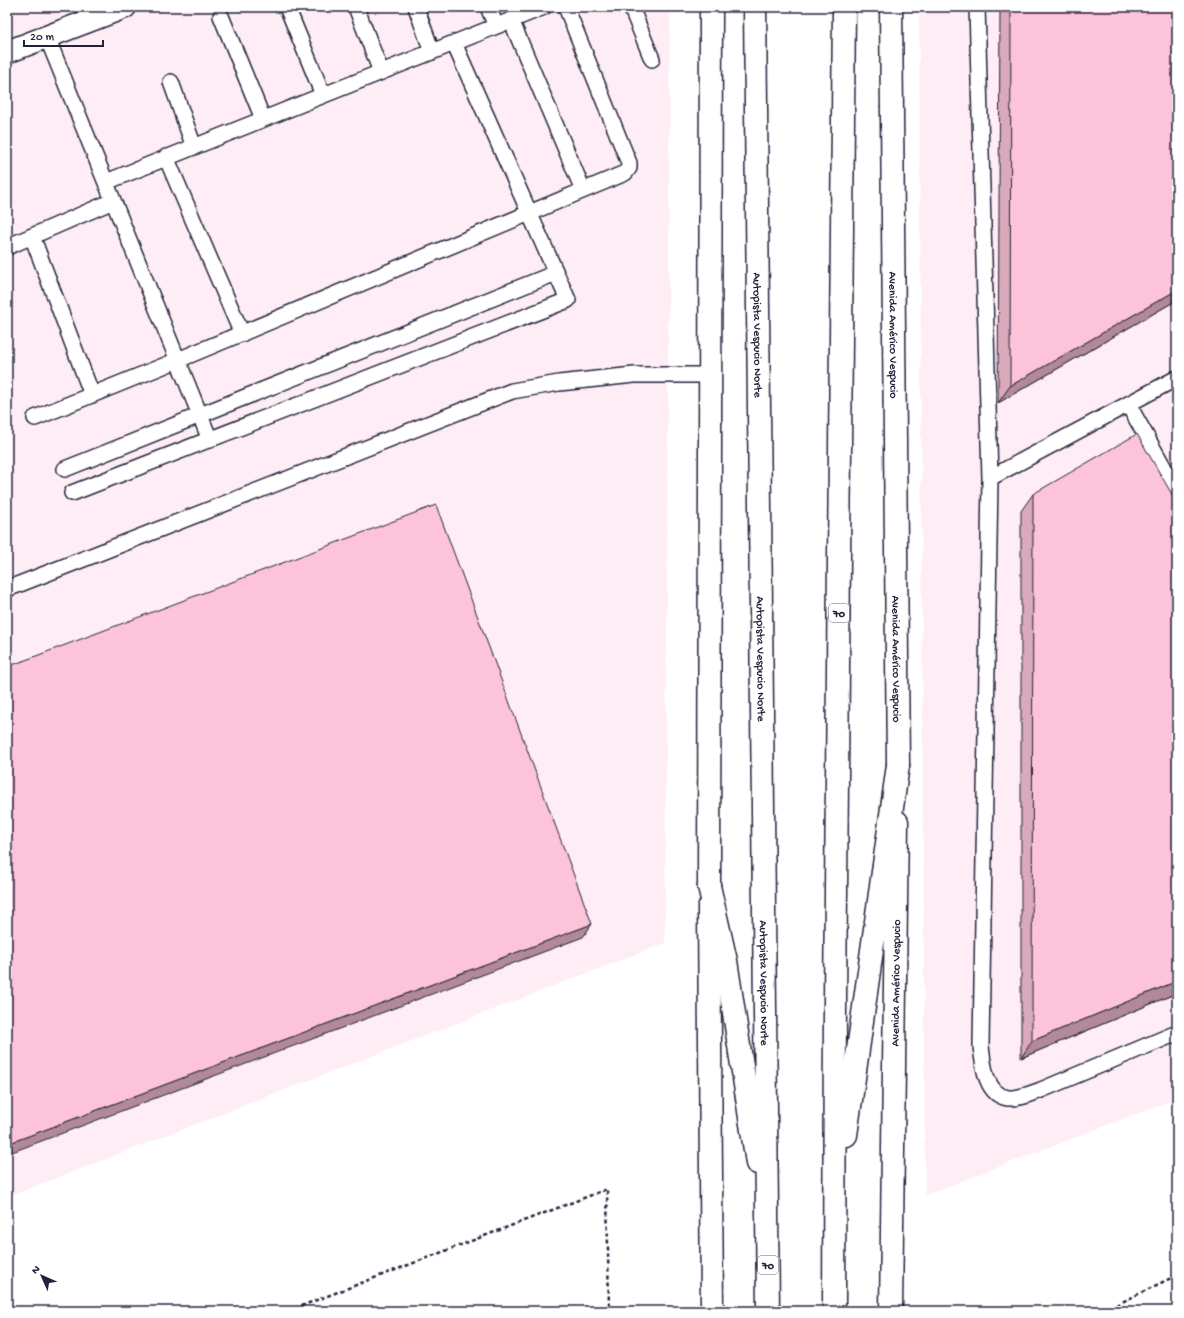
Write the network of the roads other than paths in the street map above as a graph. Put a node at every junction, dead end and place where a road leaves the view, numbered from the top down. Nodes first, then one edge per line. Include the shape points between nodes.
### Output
1 (125, 7) edge
2 (287, 7) edge
3 (356, 7) edge
4 (416, 7) edge
5 (488, 7) edge
6 (544, 7) edge
7 (566, 7) edge
8 (631, 7) edge
9 (711, 7) edge
10 (755, 7) edge
11 (844, 7) edge
12 (891, 7) edge
13 (977, 7) edge
14 (221, 16) dead end
15 (511, 20) junction
16 (496, 26) junction
17 (47, 37) junction
18 (454, 43) junction
19 (7, 52) edge
20 (432, 52) junction
21 (652, 59) dead end
22 (381, 72) junction
23 (171, 82) dead end
24 (323, 95) junction
25 (263, 119) junction
26 (194, 147) junction
27 (166, 158) junction
28 (106, 182) junction
29 (583, 190) junction
30 (113, 201) junction
31 (528, 214) junction
32 (32, 236) junction
33 (7, 248) edge
34 (556, 273) junction
35 (242, 334) junction
36 (178, 360) junction
37 (710, 375) junction
38 (1177, 378) edge
39 (92, 394) junction
40 (1128, 404) junction
41 (200, 415) junction
42 (35, 418) dead end
43 (210, 440) junction
44 (65, 469) dead end
45 (990, 478) junction
46 (1177, 491) edge
47 (72, 493) dead end
48 (7, 589) edge
49 (898, 765) junction
50 (709, 886) junction
51 (1177, 1033) edge
52 (768, 1218) junction
53 (834, 1219) junction
54 (712, 1311) edge
55 (768, 1311) edge
56 (834, 1311) edge
57 (891, 1311) edge

1 - 17 main road
2 - 24 lane
3 - 22 lane
4 - 20 lane
5 - 16 lane
6 - 15 lane
7 - 29 lane via 629,163 625,173
8 - 21 lane
9 - 37 main road
10 - 52 main road, Autopista Vespucio Norte / 70
11 - 53 main road, 70
12 - 49 main road, Avenida Américo Vespucio
13 - 45 lane
14 - 25 lane
15 - 16 lane
15 - 29 lane
16 - 18 lane
17 - 19 main road
17 - 28 lane
18 - 20 lane
18 - 31 lane
20 - 22 lane
22 - 24 lane
23 - 26 lane
24 - 25 lane
25 - 26 lane
26 - 27 lane
27 - 28 lane
27 - 35 lane
28 - 30 lane
29 - 31 lane
30 - 32 lane
30 - 36 lane
31 - 34 lane
31 - 35 lane
32 - 33 lane
32 - 39 lane
34 - 41 lane
34 - 43 lane via 567,301
35 - 36 lane
36 - 39 lane
36 - 41 lane
37 - 48 lane via 634,375 512,391
37 - 50 main road
38 - 40 lane
39 - 42 lane
40 - 45 lane
40 - 46 lane
41 - 43 lane
41 - 44 lane
43 - 47 lane
45 - 51 lane via 981,1046 984,1068 996,1092 1006,1098 1021,1097
49 - 53 main road
49 - 57 main road, Avenida Américo Vespucio
50 - 52 main road via 726,961 749,1119
50 - 54 main road
52 - 55 main road, Autopista Vespucio Norte / 70
53 - 56 main road, 70

